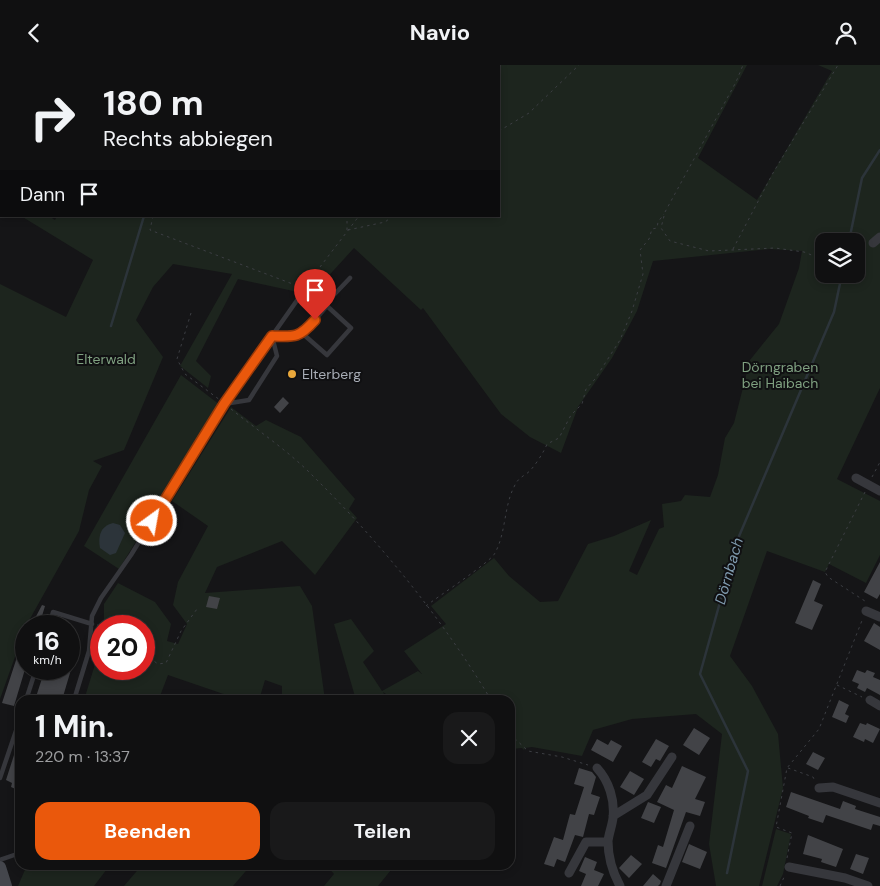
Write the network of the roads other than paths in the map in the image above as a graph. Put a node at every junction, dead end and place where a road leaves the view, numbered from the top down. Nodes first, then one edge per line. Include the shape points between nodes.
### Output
1 (317, 272) road end
2 (350, 278) dead end
3 (301, 295) junction
4 (328, 301) junction
5 (327, 307) junction
6 (303, 334) junction
7 (272, 336) junction
8 (224, 404) junction
9 (856, 478) dead end
10 (880, 491) edge
11 (866, 611) road end
12 (52, 615) edge
13 (65, 615) edge
14 (92, 615) edge
15 (880, 617) edge
16 (90, 642) edge
17 (32, 680) edge
18 (28, 695) edge
19 (76, 695) edge
20 (870, 700) road end
21 (880, 706) edge
22 (15, 734) edge
23 (672, 757) dead end
24 (597, 768) road end
25 (0, 778) edge
26 (819, 787) road end
27 (880, 803) edge
28 (613, 816) junction
29 (690, 826) dead end
30 (608, 841) junction
31 (15, 855) edge
32 (0, 860) edge
33 (0, 867) edge
34 (789, 867) road end
35 (569, 873) dead end
36 (6, 886) edge
37 (620, 886) edge
38 (666, 886) edge
39 (868, 886) edge

1 - 3 lane
2 - 4 lane
3 - 4 lane
3 - 7 lane
4 - 5 lane
5 - 6 lane
5 - 6 lane via 351,328 346,335 328,355
6 - 7 lane
7 - 8 lane
7 - 8 lane via 277,356 248,400
8 - 14 lane
9 - 10 street
11 - 15 street
12 - 13 lane via 53,611
16 - 19 lane
17 - 18 lane
20 - 21 street
22 - 25 lane
23 - 28 street via 647,795
24 - 28 street via 611,791
26 - 27 street via 833,787
28 - 30 street
29 - 38 street
30 - 35 street via 586,842
30 - 37 street via 613,872
31 - 32 lane
33 - 36 street
34 - 39 street

